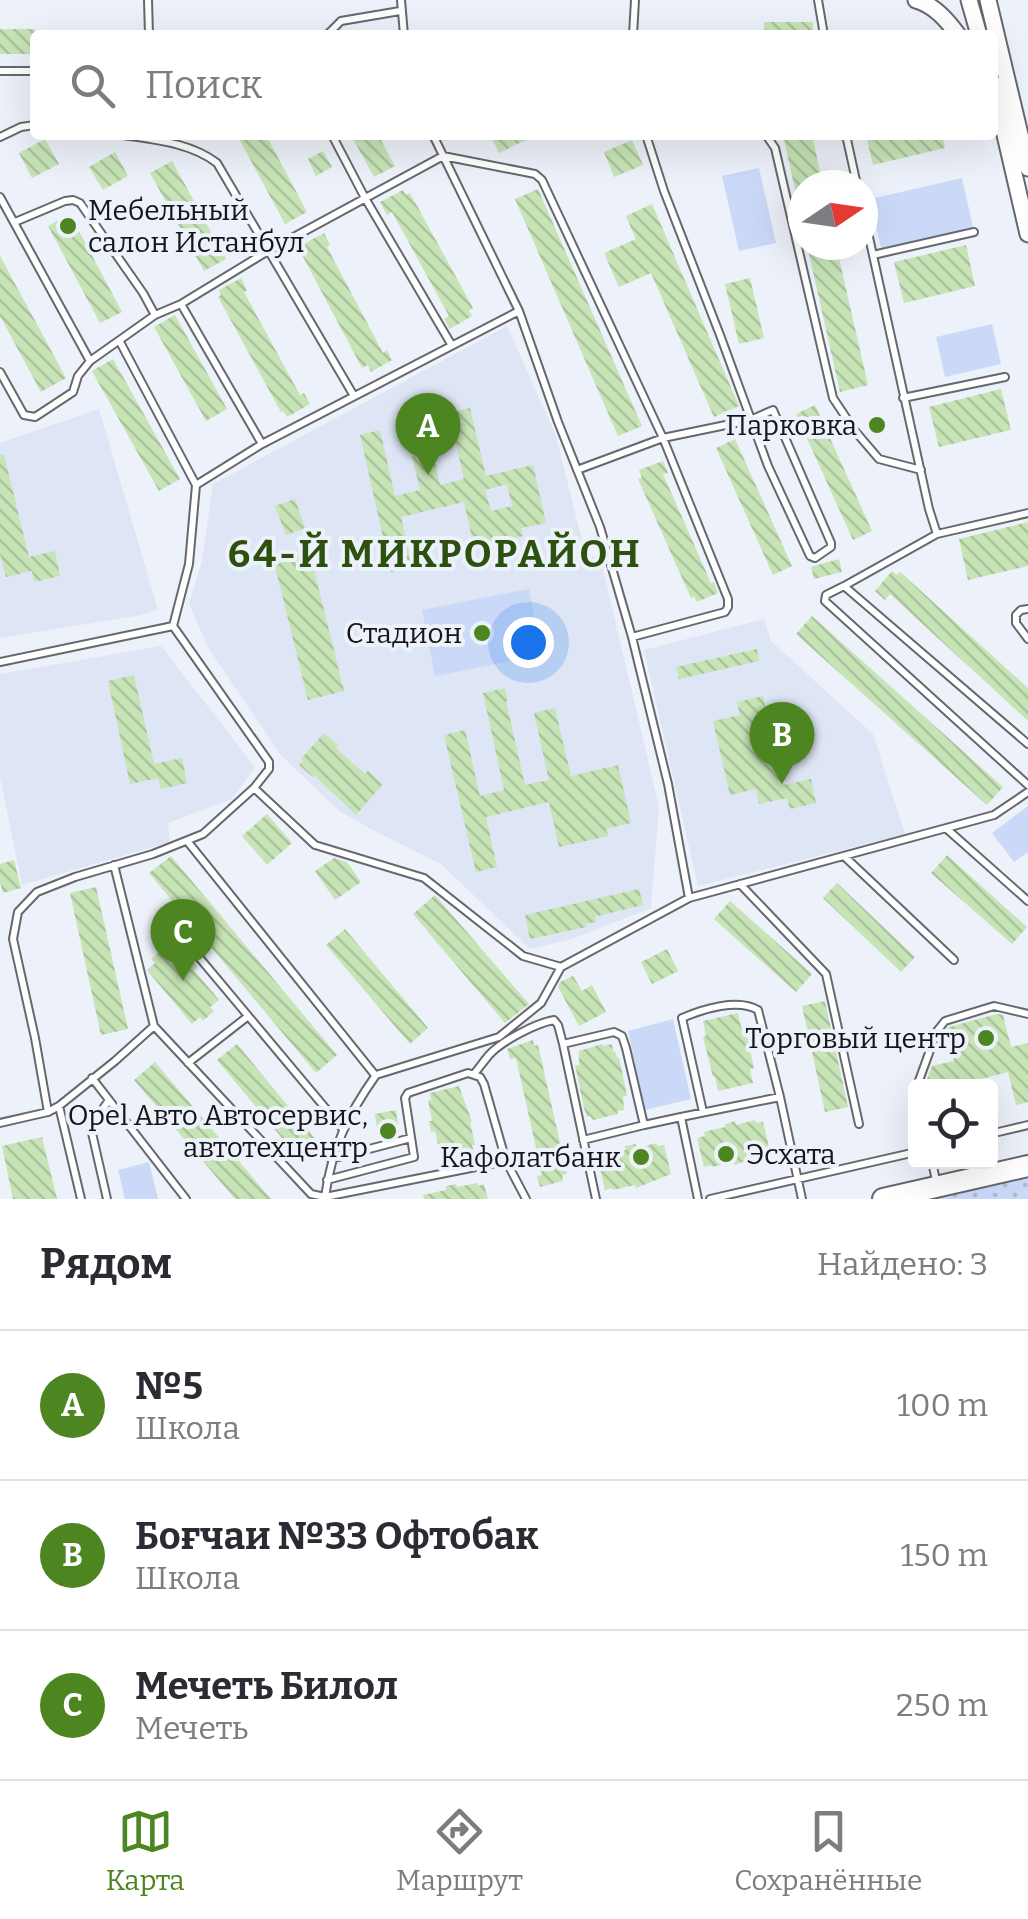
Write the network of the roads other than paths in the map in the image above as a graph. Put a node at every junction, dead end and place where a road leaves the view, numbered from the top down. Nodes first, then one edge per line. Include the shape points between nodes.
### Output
1 (148, 0) edge
2 (400, 0) edge
3 (635, 0) edge
4 (818, 0) edge
5 (916, 0) edge
6 (969, 0) edge
7 (988, 0) edge
8 (400, 11) junction
9 (149, 30) edge
10 (332, 30) edge
11 (403, 30) edge
12 (633, 30) edge
13 (823, 30) edge
14 (955, 30) edge
15 (978, 30) edge
16 (995, 30) edge
17 (998, 42) edge
18 (0, 71) edge
19 (30, 71) edge
20 (998, 104) edge
21 (30, 126) edge
22 (0, 137) edge
23 (162, 140) edge
24 (335, 140) edge
25 (436, 140) edge
26 (648, 140) edge
27 (769, 140) edge
28 (847, 140) edge
29 (444, 156) junction
30 (1028, 168) edge
31 (854, 170) edge
32 (0, 197) edge
33 (365, 198) junction
34 (15, 222) junction
35 (974, 232) dead end
36 (1028, 234) edge
37 (268, 251) junction
38 (878, 254) edge
39 (874, 260) edge
40 (182, 304) junction
41 (519, 310) junction
42 (154, 316) junction
43 (120, 342) junction
44 (451, 344) junction
45 (90, 361) junction
46 (0, 372) edge
47 (1005, 377) dead end
48 (354, 396) junction
49 (903, 398) junction
50 (750, 420) junction
51 (663, 438) junction
52 (262, 444) junction
53 (578, 470) junction
54 (920, 470) junction
55 (196, 486) junction
56 (1028, 513) edge
57 (937, 534) junction
58 (844, 586) junction
59 (1028, 608) edge
60 (173, 626) junction
61 (632, 637) junction
62 (1028, 640) edge
63 (0, 662) edge
64 (1028, 744) edge
65 (254, 788) junction
66 (1028, 788) edge
67 (947, 829) junction
68 (188, 842) dead end
69 (844, 856) junction
70 (114, 866) junction
71 (740, 884) junction
72 (688, 898) junction
73 (1028, 901) edge
74 (167, 919) dead end
75 (954, 960) dead end
76 (562, 967) junction
77 (1028, 1014) edge
78 (247, 1017) junction
79 (154, 1026) junction
80 (500, 1041) junction
81 (563, 1044) junction
82 (188, 1063) junction
83 (474, 1074) junction
84 (376, 1075) junction
85 (92, 1078) junction
86 (920, 1079) edge
87 (780, 1097) junction
88 (109, 1100) junction
89 (59, 1106) junction
90 (48, 1112) junction
91 (704, 1112) junction
92 (682, 1116) junction
93 (0, 1122) edge
94 (859, 1124) dead end
95 (644, 1125) junction
96 (1028, 1125) edge
97 (342, 1128) junction
98 (998, 1132) edge
99 (412, 1138) junction
100 (583, 1140) junction
101 (908, 1154) edge
102 (331, 1159) junction
103 (506, 1160) junction
104 (1028, 1166) edge
105 (327, 1180) junction
106 (798, 1180) junction
107 (925, 1192) edge
108 (325, 1198) edge
109 (81, 1199) edge
110 (106, 1199) edge
111 (186, 1199) edge
112 (526, 1199) edge
113 (596, 1199) edge
114 (698, 1199) edge
115 (710, 1199) edge
116 (802, 1199) edge
117 (883, 1199) edge

1 - 9 lane
2 - 8 lane
3 - 12 lane
4 - 13 lane
5 - 14 street
6 - 15 street
7 - 16 street
8 - 10 lane via 341,21
8 - 11 lane
17 - 30 street
18 - 19 lane
20 - 36 street
21 - 22 lane
23 - 37 lane via 217,163
24 - 33 lane
25 - 29 lane
26 - 50 lane
27 - 54 lane via 833,398 879,459
28 - 31 lane
29 - 33 lane
29 - 41 lane
29 - 51 lane via 542,180
32 - 34 lane
33 - 37 lane
33 - 44 lane
34 - 42 lane via 65,201 80,204
34 - 45 lane
35 - 38 lane
37 - 40 lane
37 - 48 lane
39 - 49 lane
40 - 42 lane
40 - 52 lane
41 - 44 lane
41 - 53 lane
42 - 43 lane
43 - 45 lane
43 - 55 lane
44 - 48 lane
45 - 46 lane via 73,392 34,418 24,415
47 - 49 lane
48 - 52 lane
49 - 54 lane
50 - 50 lane via 810,556 815,558 831,542 776,412
50 - 51 lane
51 - 53 lane
51 - 61 lane via 728,608
52 - 55 lane
53 - 61 lane
54 - 57 lane
55 - 60 lane
56 - 57 lane
57 - 58 lane
58 - 64 lane
58 - 66 lane via 825,601
59 - 62 lane via 1016,616
60 - 63 lane
60 - 65 lane via 269,762
61 - 72 lane
65 - 70 lane via 203,834
65 - 76 lane via 315,844 424,878 522,956
66 - 67 lane via 994,815
67 - 69 lane
67 - 73 lane
68 - 84 lane
69 - 71 lane
69 - 75 lane
70 - 79 lane
70 - 90 lane via 37,892 18,912 13,939
71 - 72 lane
71 - 94 lane via 826,974
72 - 76 lane
74 - 78 lane
76 - 80 lane via 541,1003
77 - 86 lane via 994,1006 945,1021
78 - 82 lane
78 - 97 lane
79 - 82 lane
79 - 85 lane
80 - 81 lane via 554,1020
80 - 83 lane
80 - 84 lane
81 - 95 lane via 614,1032 622,1036
81 - 100 lane
82 - 108 lane via 311,1194
83 - 99 lane via 408,1093
83 - 103 lane via 484,1084
84 - 97 lane
85 - 88 lane
85 - 89 lane
87 - 91 lane
87 - 91 lane via 758,1010 731,1005 682,1018
87 - 106 lane
88 - 110 lane via 92,1133
88 - 111 lane
89 - 90 lane
89 - 109 lane
90 - 93 lane
91 - 92 lane
92 - 95 lane
92 - 114 lane
95 - 100 lane
96 - 98 lane
97 - 102 lane
99 - 102 lane
99 - 105 lane via 412,1158
100 - 113 lane
101 - 106 lane
102 - 105 lane
103 - 108 lane
103 - 112 lane
104 - 107 highway
105 - 108 lane
106 - 115 lane
106 - 116 lane
107 - 117 highway

